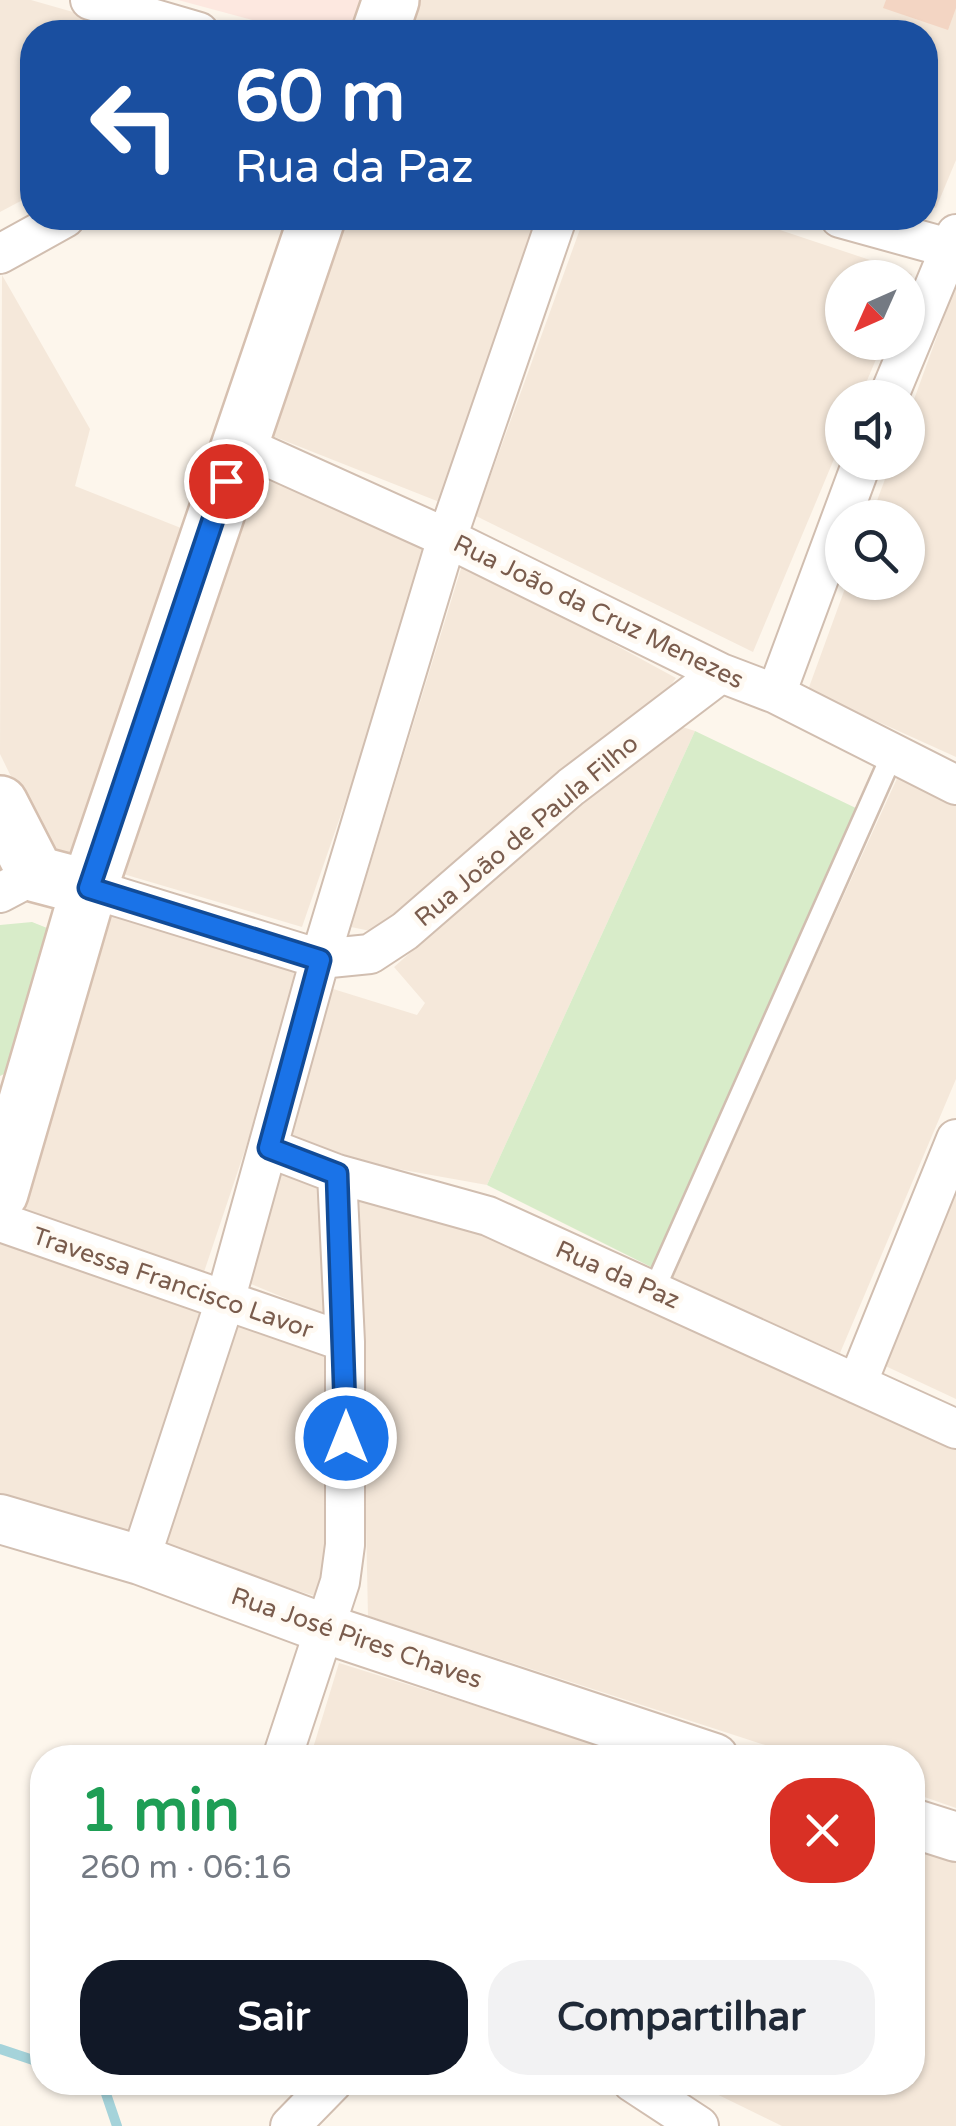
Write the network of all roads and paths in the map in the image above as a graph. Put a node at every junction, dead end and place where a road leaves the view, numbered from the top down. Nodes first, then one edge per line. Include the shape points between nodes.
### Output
1 (90, 0) edge
2 (158, 20) edge
3 (43, 230) edge
4 (313, 230) edge
5 (553, 230) edge
6 (893, 230) edge
7 (954, 244) edge
8 (0, 254) edge
9 (896, 380) edge
10 (239, 444) junction
11 (855, 480) edge
12 (447, 538) junction
13 (722, 673) junction
14 (776, 694) junction
15 (893, 753) junction
16 (956, 785) edge
17 (0, 804) edge
18 (18, 884) edge
19 (89, 888) junction
20 (320, 960) junction
21 (956, 1139) edge
22 (269, 1148) junction
23 (3, 1163) edge
24 (337, 1174) junction
25 (0, 1222) edge
26 (654, 1290) junction
27 (225, 1301) junction
28 (346, 1342) junction
29 (856, 1384) junction
30 (956, 1429) edge
31 (0, 1519) edge
32 (140, 1560) junction
33 (323, 1628) junction
34 (286, 1745) edge
35 (675, 1745) edge
36 (925, 1827) edge
37 (956, 1838) edge
38 (321, 2095) edge
39 (651, 2095) edge
40 (290, 2126) edge
41 (700, 2126) edge

1 - 2 street
3 - 8 street
4 - 10 main road
5 - 12 street
6 - 7 street
7 - 9 street
10 - 12 street, Rua João da Cruz Menezes
10 - 19 main road
11 - 14 street
12 - 13 street, Rua João da Cruz Menezes
12 - 20 street
13 - 14 street, Rua João da Cruz Menezes
13 - 20 street, Rua João de Paula Filho via 571,787 388,944 370,954
14 - 15 street, Rua João da Cruz Menezes
15 - 16 street, Rua João da Cruz Menezes
15 - 26 lane
17 - 18 main road
18 - 19 main road
19 - 20 street
19 - 23 main road
20 - 22 street
21 - 29 street
22 - 24 street, Rua da Paz
22 - 27 street
24 - 26 street, Rua da Paz via 488,1216
24 - 28 street
25 - 27 street, Travessa Francisco Lavor
26 - 29 street, Rua da Paz
27 - 28 street, Travessa Francisco Lavor
27 - 32 street
28 - 33 street via 345,1545
29 - 30 street, Rua da Paz
31 - 32 street, Rua José Pires Chaves
32 - 33 street, Rua José Pires Chaves
33 - 34 street
33 - 35 street, Rua José Pires Chaves
36 - 37 street
38 - 40 street
39 - 41 street

